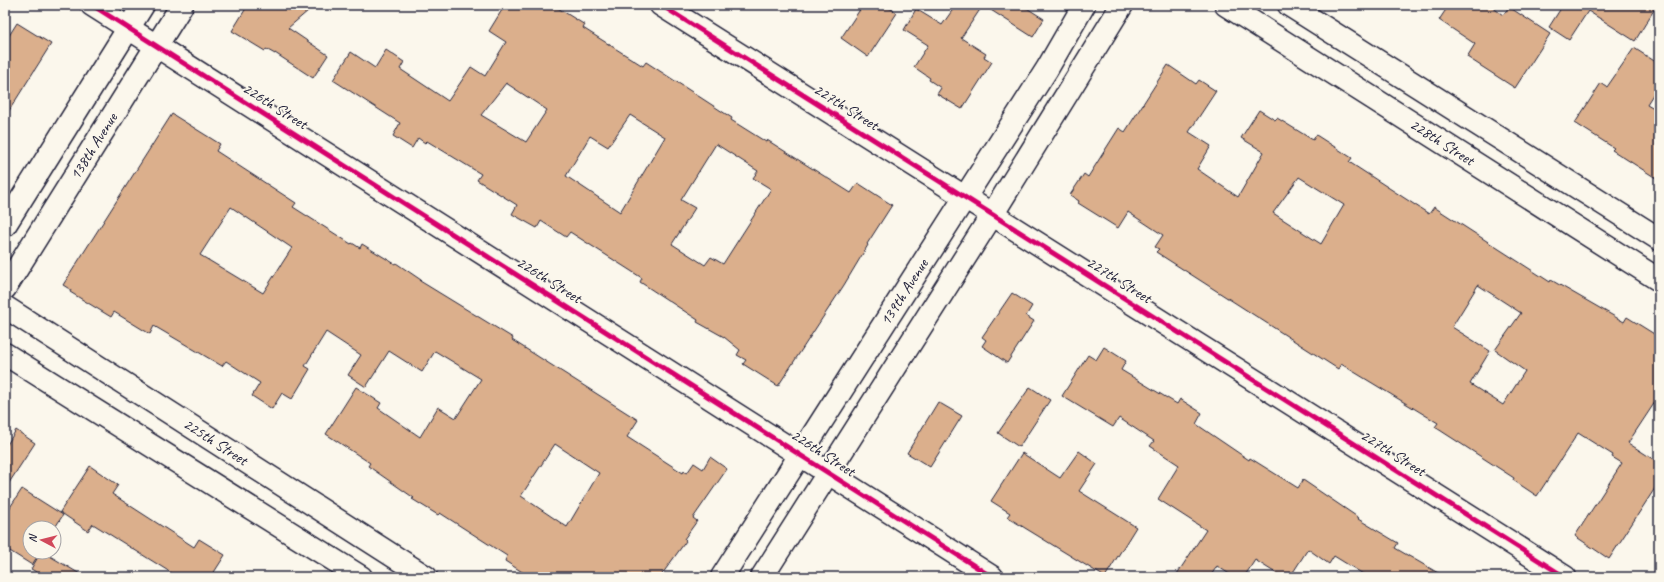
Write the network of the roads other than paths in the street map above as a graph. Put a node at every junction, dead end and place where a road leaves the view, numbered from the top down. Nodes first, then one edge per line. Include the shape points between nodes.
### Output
1 (92, 5) edge
2 (143, 5) edge
3 (182, 5) edge
4 (661, 5) edge
5 (1084, 5) edge
6 (1122, 5) edge
7 (1226, 5) edge
8 (1289, 5) edge
9 (129, 28) junction
10 (156, 46) junction
11 (963, 198) junction
12 (992, 216) junction
13 (5, 224) edge
14 (1659, 239) edge
15 (1659, 280) edge
16 (5, 288) edge
17 (5, 307) edge
18 (5, 354) edge
19 (800, 454) junction
20 (829, 473) junction
21 (361, 577) edge
22 (426, 577) edge
23 (722, 577) edge
24 (762, 577) edge
25 (992, 577) edge
26 (1565, 577) edge

1 - 9 street, 226th Street
2 - 9 street, 138th Avenue
3 - 10 street, 138th Avenue
4 - 11 street, 227th Street
5 - 11 street, 139th Avenue
6 - 12 street
7 - 15 street, 228th Street
8 - 14 street
9 - 10 street, 226th Street
9 - 13 street, 138th Avenue
10 - 16 street, 138th Avenue
10 - 19 street, 226th Street
11 - 12 street, 227th Street
11 - 19 street, 139th Avenue
12 - 20 street
12 - 26 street, 227th Street
17 - 22 street, 225th Street
18 - 21 street
19 - 20 street, 226th Street
19 - 23 street, 139th Avenue
20 - 24 street
20 - 25 street, 226th Street

